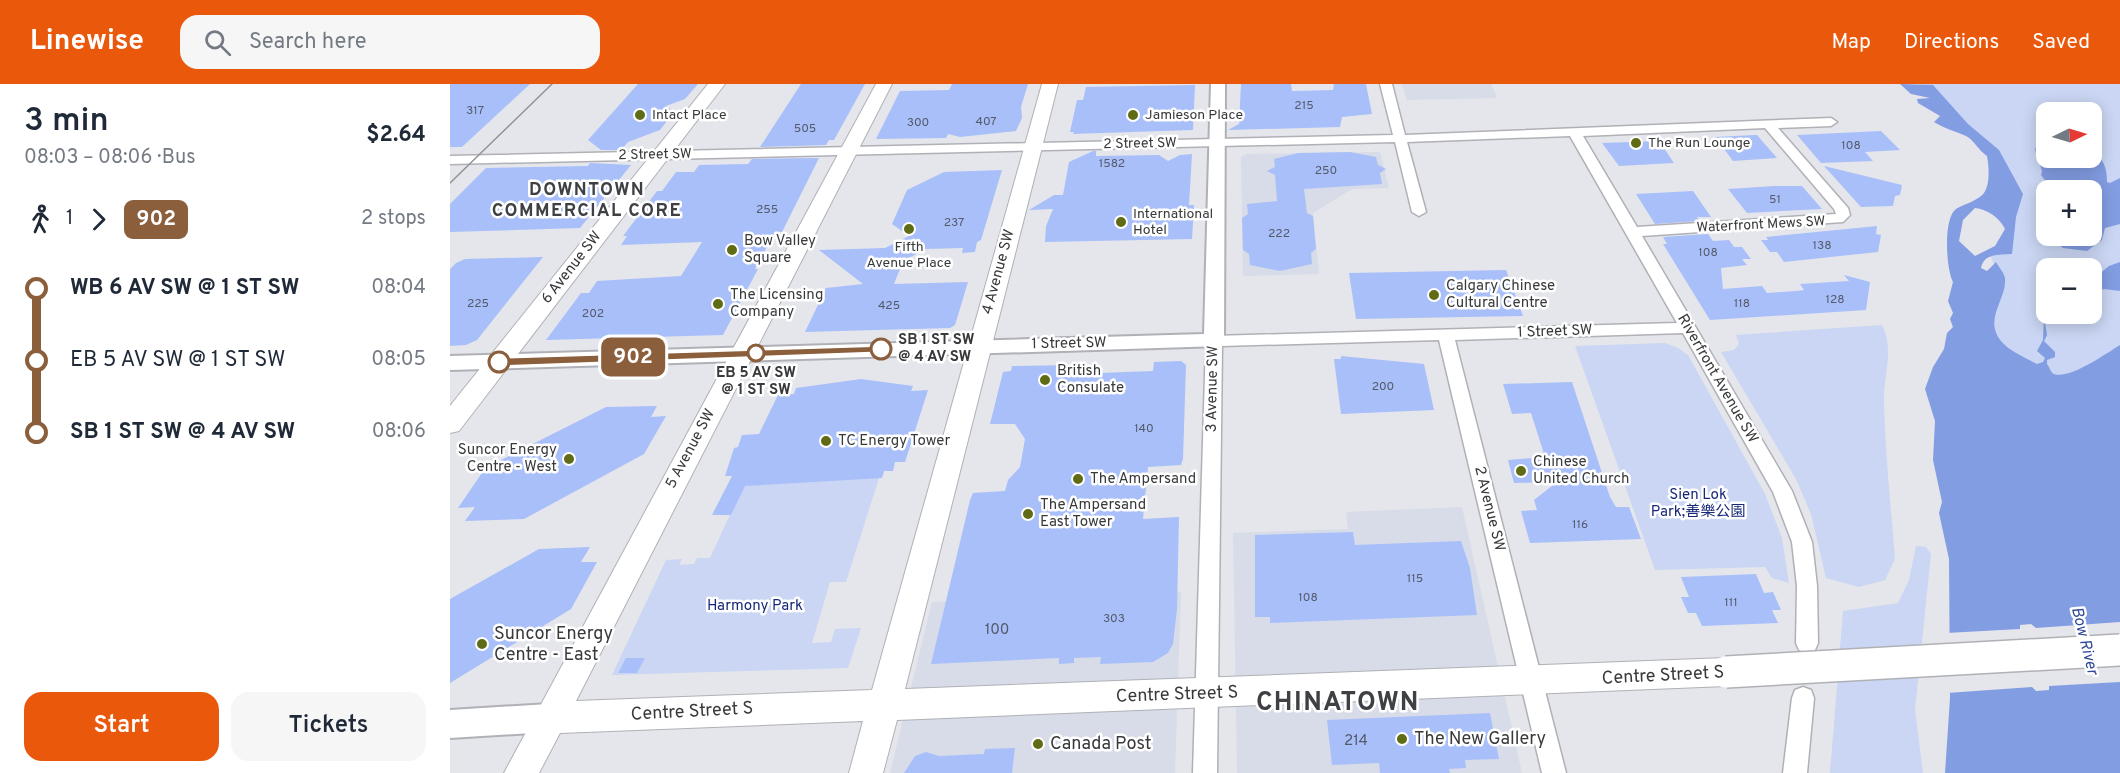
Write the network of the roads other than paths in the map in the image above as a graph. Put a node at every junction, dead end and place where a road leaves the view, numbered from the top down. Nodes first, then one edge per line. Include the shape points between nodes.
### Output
1 (717, 84) edge
2 (884, 84) edge
3 (1050, 84) edge
4 (1218, 84) edge
5 (1386, 84) edge
6 (1831, 122) dead end
7 (1770, 125) junction
8 (1575, 133) junction
9 (1400, 138) junction
10 (1217, 143) junction
11 (1032, 146) junction
12 (848, 150) junction
13 (662, 155) junction
14 (450, 160) edge
15 (1419, 212) dead end
16 (1632, 232) junction
17 (1688, 328) junction
18 (1446, 335) junction
19 (1214, 341) junction
20 (979, 346) junction
21 (741, 353) junction
22 (499, 362) junction
23 (450, 363) edge
24 (450, 424) edge
25 (1807, 643) dead end
26 (2120, 650) edge
27 (1532, 682) junction
28 (1207, 695) junction
29 (1803, 698) dead end
30 (885, 704) junction
31 (549, 718) junction
32 (450, 724) edge
33 (521, 773) edge
34 (866, 773) edge
35 (1205, 773) edge
36 (1554, 773) edge
37 (1796, 773) edge

1 - 13 main road, 6 Avenue SW
2 - 12 main road, 5 Avenue SW
3 - 11 main road, 4 Avenue SW
4 - 10 street, 3 Avenue SW
5 - 9 street
6 - 7 street, 2 Street SW
7 - 8 street, 2 Street SW
7 - 16 street, Waterfront Mews SW via 1841,208 1843,214 1838,219
8 - 9 street, 2 Street SW
8 - 16 street, Riverfront Avenue SW
9 - 10 street, 2 Street SW
9 - 15 street
10 - 11 street, 2 Street SW
10 - 19 street, 3 Avenue SW
11 - 12 street, 2 Street SW
11 - 20 main road, 4 Avenue SW
12 - 13 street, 2 Street SW
12 - 21 main road, 5 Avenue SW
13 - 14 street, 2 Street SW
13 - 22 main road, 6 Avenue SW
16 - 17 street, Riverfront Avenue SW
17 - 18 street, 1 Street SW
17 - 25 street, Riverfront Avenue SW via 1782,491 1798,532 1807,586
18 - 19 street, 1 Street SW
18 - 27 street, 2 Avenue SW
19 - 20 street, 1 Street SW
19 - 28 street, 3 Avenue SW
20 - 21 street, 1 Street SW
20 - 30 main road, 4 Avenue SW
21 - 22 street, 1 Street SW
21 - 31 main road, 5 Avenue SW
22 - 23 street, 1 Street SW
22 - 24 main road, 6 Avenue SW
26 - 27 main road, Centre Street S, bridge
27 - 28 main road, Centre Street S
27 - 36 street, 2 Avenue SW
28 - 30 main road, Centre Street S
28 - 35 street, 3 Avenue SW
29 - 37 street
30 - 31 main road, Centre Street S
30 - 34 main road, 4 Avenue SW
31 - 32 street, Centre Street S
31 - 33 main road, 5 Avenue SW

